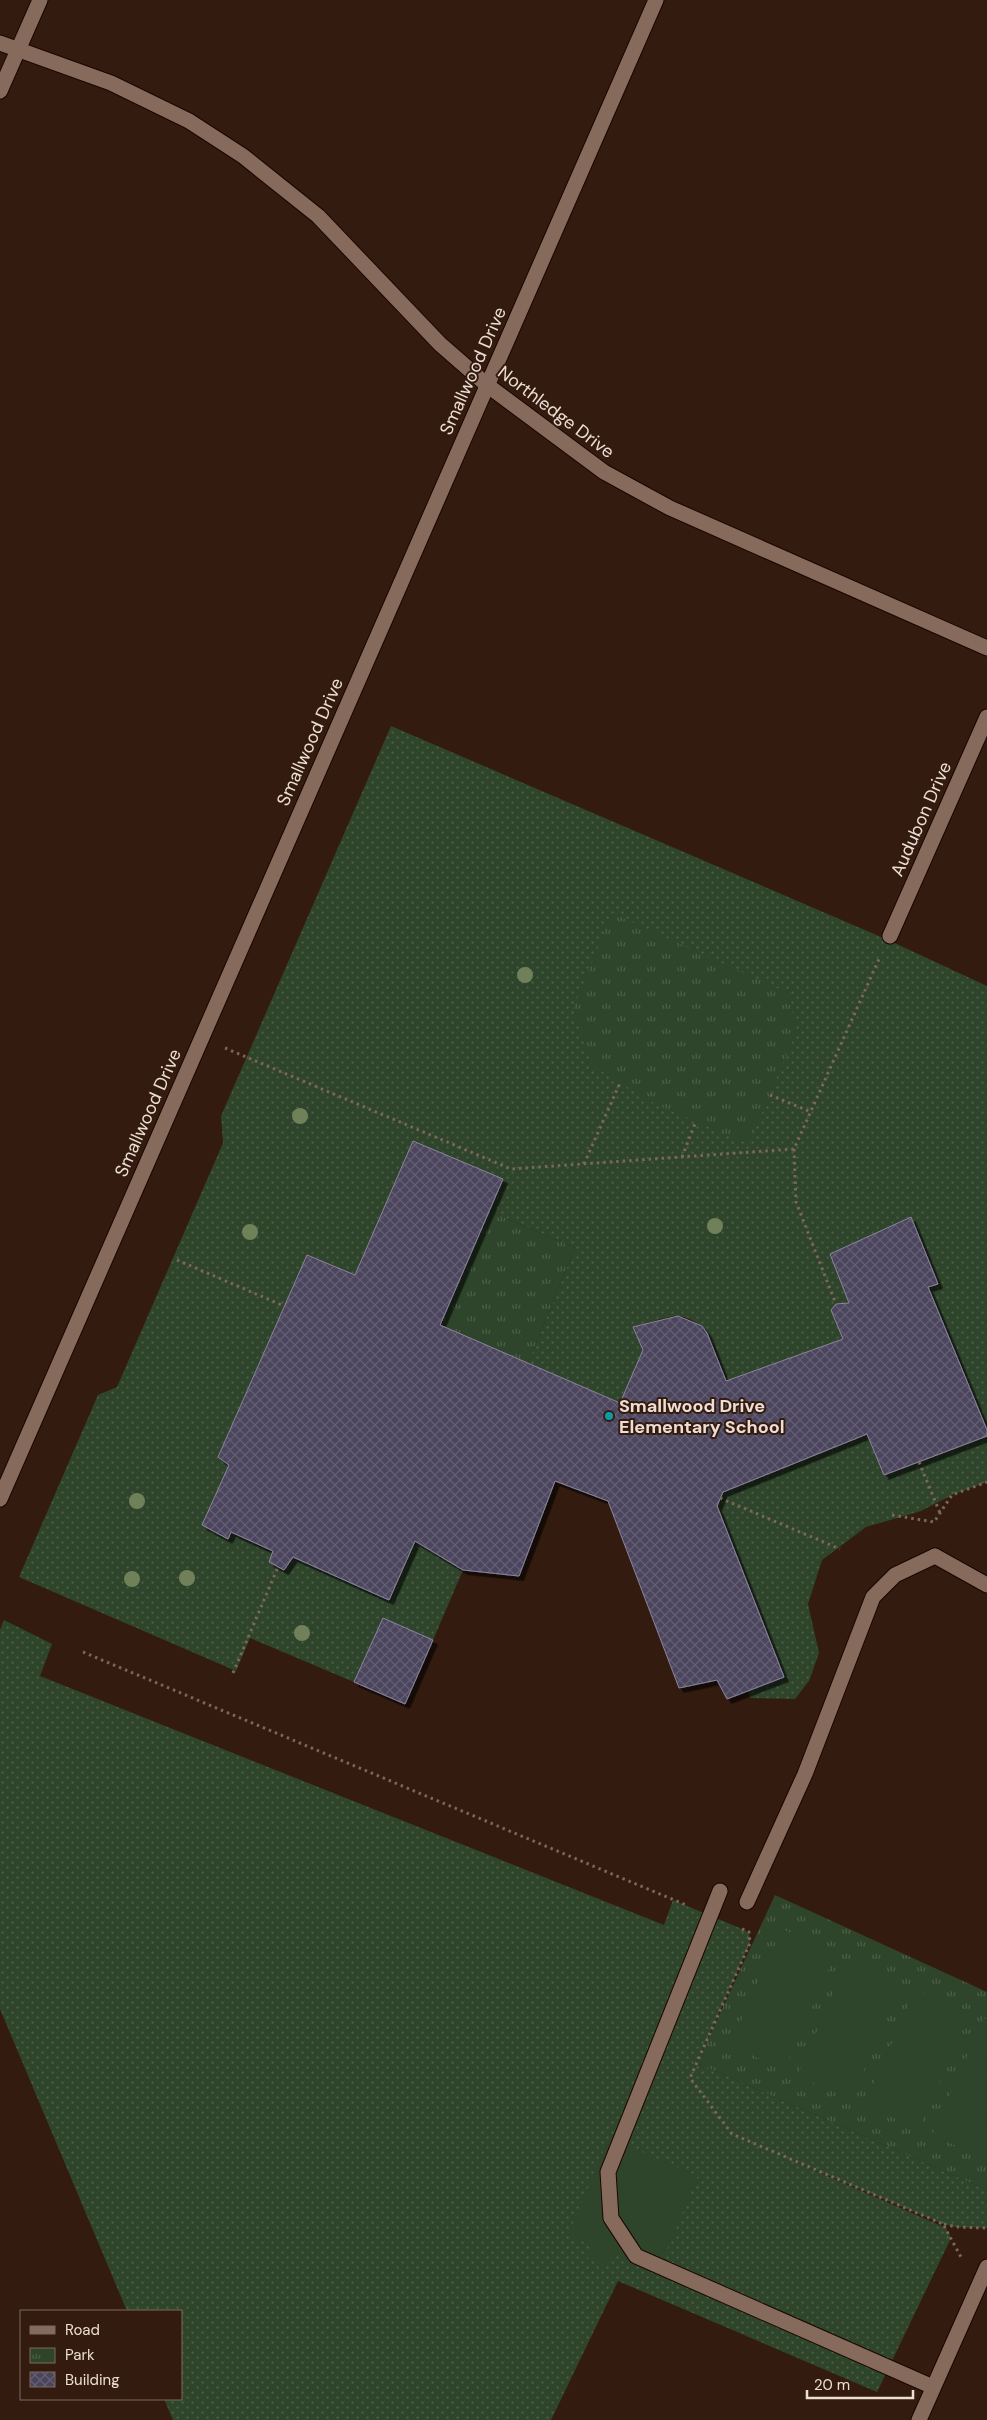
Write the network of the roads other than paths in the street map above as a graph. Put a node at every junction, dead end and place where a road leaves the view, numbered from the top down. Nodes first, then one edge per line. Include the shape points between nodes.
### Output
1 (40, 0) edge
2 (656, 0) edge
3 (0, 43) edge
4 (18, 49) junction
5 (0, 91) edge
6 (487, 385) junction
7 (987, 648) edge
8 (987, 717) edge
9 (890, 936) road end
10 (0, 1499) edge
11 (987, 1585) edge
12 (720, 1891) dead end
13 (747, 1902) dead end
14 (987, 2267) edge
15 (933, 2387) junction
16 (919, 2420) edge

1 - 4 street
2 - 6 street, Smallwood Drive
3 - 4 street, Northledge Drive
4 - 5 street
4 - 6 street, Northledge Drive via 111,83 189,121 243,156 318,216 440,344
6 - 7 street, Northledge Drive via 604,472 670,508
6 - 10 street, Smallwood Drive
8 - 9 street, Audubon Drive
11 - 13 street via 935,1556 895,1575 873,1597 806,1774
12 - 15 street via 608,2172 611,2218 636,2256
14 - 15 street
15 - 16 street

